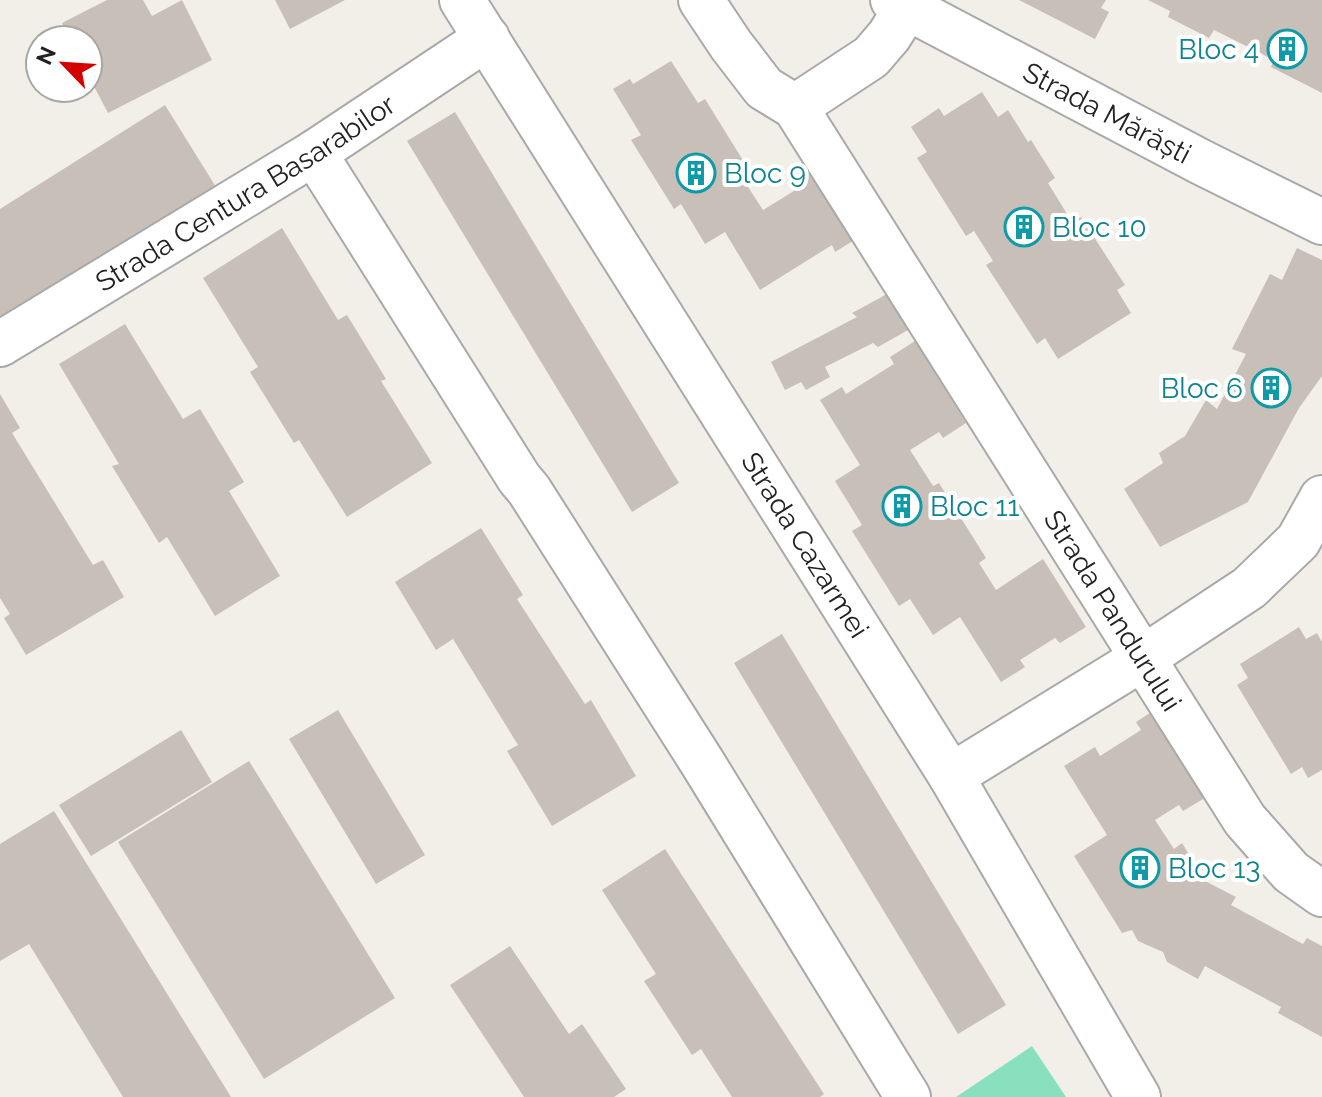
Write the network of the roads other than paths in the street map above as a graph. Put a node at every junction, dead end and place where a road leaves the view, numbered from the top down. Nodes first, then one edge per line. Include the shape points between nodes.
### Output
1 (462, 0) edge
2 (701, 0) edge
3 (904, 3) edge
4 (487, 38) junction
5 (795, 107) junction
6 (314, 153) junction
7 (1322, 222) edge
8 (0, 344) edge
9 (1322, 498) edge
10 (1143, 658) junction
11 (951, 776) junction
12 (1322, 894) edge
13 (908, 1097) edge
14 (1138, 1097) edge

1 - 4 street, Strada Cazarmei
2 - 5 street via 764,88
3 - 5 street via 889,36 871,57
3 - 7 street, Strada Mărăști
4 - 6 street, Strada Centura Basarabilor
4 - 11 street, Strada Cazarmei
5 - 10 street, Strada Pandurului
6 - 8 street, Strada Centura Basarabilor
6 - 13 street via 702,762
9 - 10 street via 1298,541 1249,588
10 - 11 street
10 - 12 street, Strada Pandurului via 1245,820 1291,872
11 - 14 street, Strada Cazarmei

